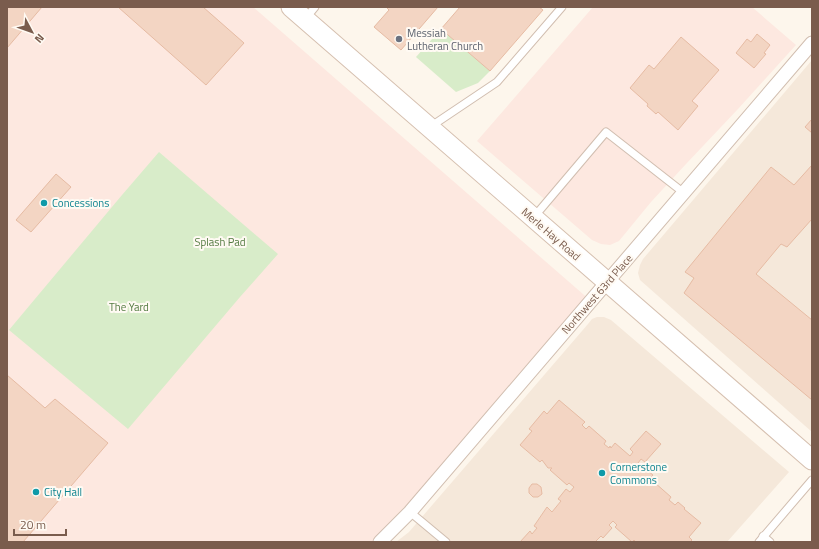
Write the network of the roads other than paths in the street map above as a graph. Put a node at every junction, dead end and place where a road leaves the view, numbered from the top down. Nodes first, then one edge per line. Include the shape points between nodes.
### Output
1 (562, 7) edge
2 (304, 11) edge
3 (812, 43) edge
4 (430, 128) junction
5 (684, 192) junction
6 (534, 218) junction
7 (607, 282) junction
8 (812, 460) edge
9 (812, 480) edge
10 (410, 512) junction
11 (761, 539) edge
12 (380, 542) edge
13 (446, 542) edge
14 (770, 542) edge

1 - 4 lane via 497,82
2 - 4 main road, Merle Hay Road
3 - 5 street, Northwest 63rd Place
4 - 6 main road, Merle Hay Road
5 - 6 lane via 606,132
5 - 7 street, Northwest 63rd Place
6 - 7 main road, Merle Hay Road
7 - 8 main road, Merle Hay Road
7 - 10 street, Northwest 63rd Place
9 - 11 lane
10 - 12 street, Northwest 63rd Place
10 - 13 lane
11 - 14 lane

